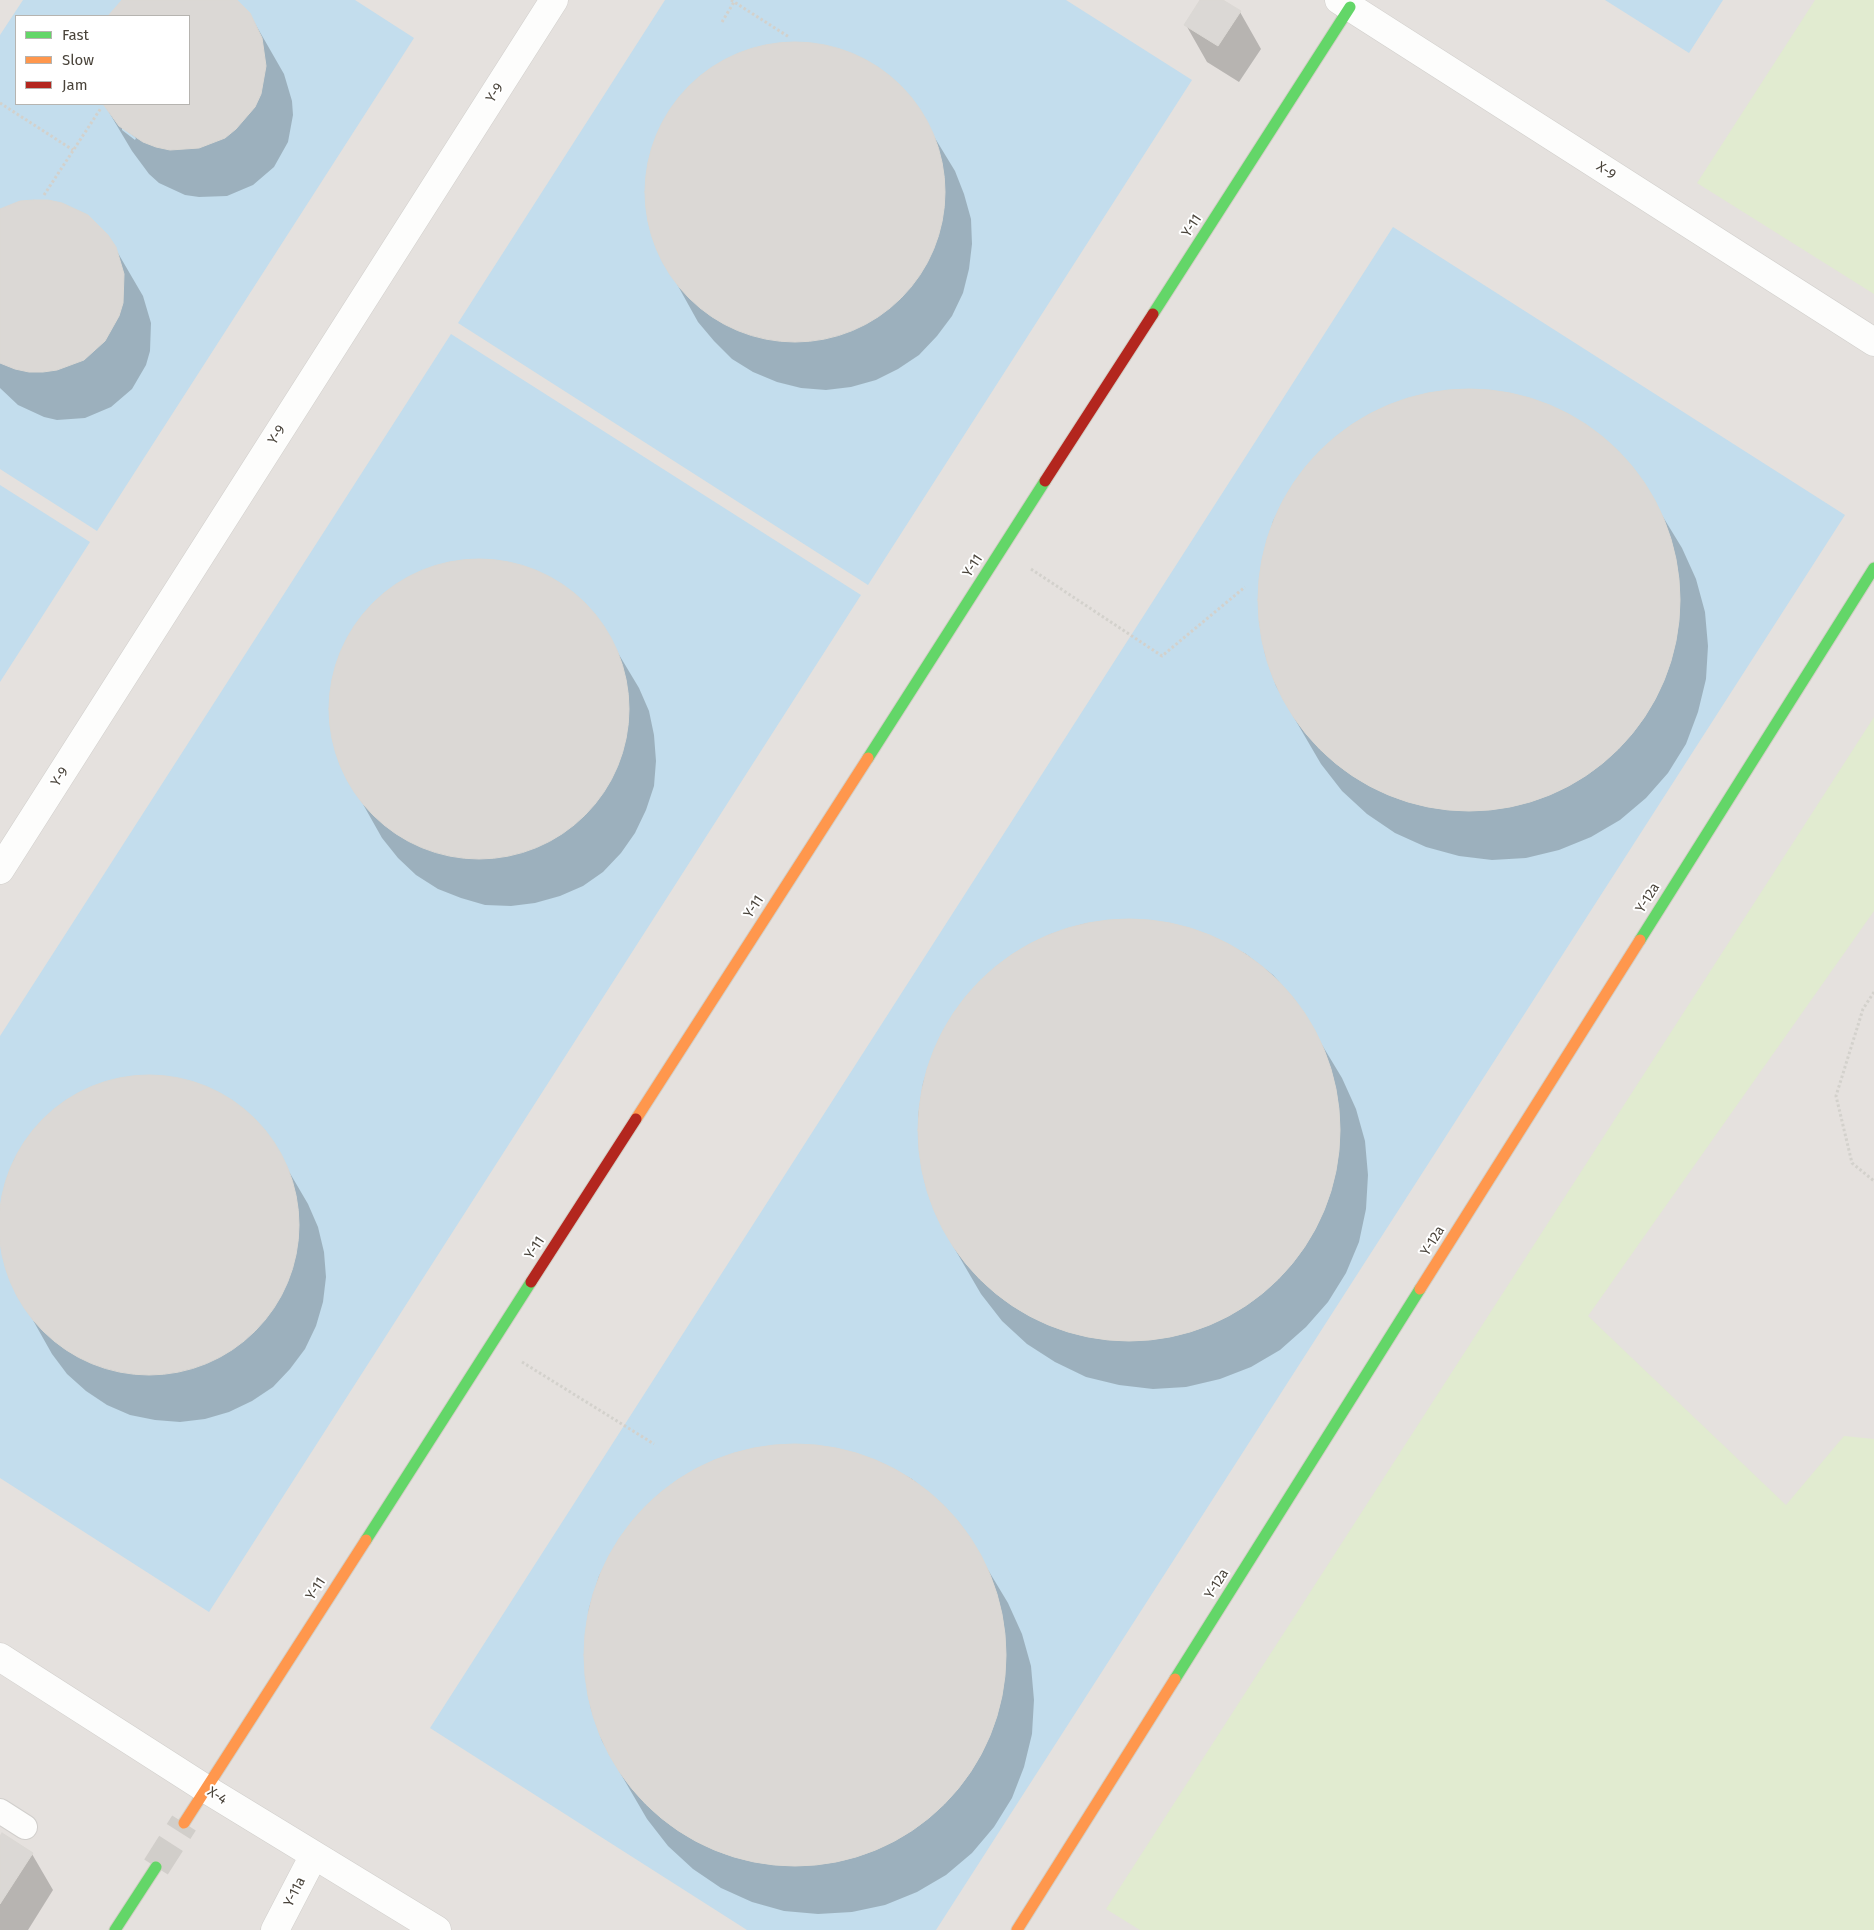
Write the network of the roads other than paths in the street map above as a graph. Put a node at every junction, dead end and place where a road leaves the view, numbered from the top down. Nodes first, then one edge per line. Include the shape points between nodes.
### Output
1 (554, 0) edge
2 (1344, 4) edge
3 (1874, 342) edge
4 (1874, 568) edge
5 (0, 870) edge
6 (0, 1657) edge
7 (206, 1789) junction
8 (0, 1811) edge
9 (184, 1824) tunnel mouth
10 (25, 1827) dead end
11 (314, 1855) junction
12 (156, 1867) tunnel mouth
13 (115, 1930) edge
14 (275, 1930) edge
15 (437, 1930) edge
16 (1017, 1930) edge

1 - 5 street, Y-9
2 - 3 street, X-9
2 - 7 street, Y-11 via 1001,550
4 - 16 street, Y-12a
6 - 7 street, X-4
7 - 9 street, Y-11
7 - 11 street, X-4
8 - 10 lane
11 - 14 street, Y-11a
11 - 15 street, X-4
12 - 13 street

